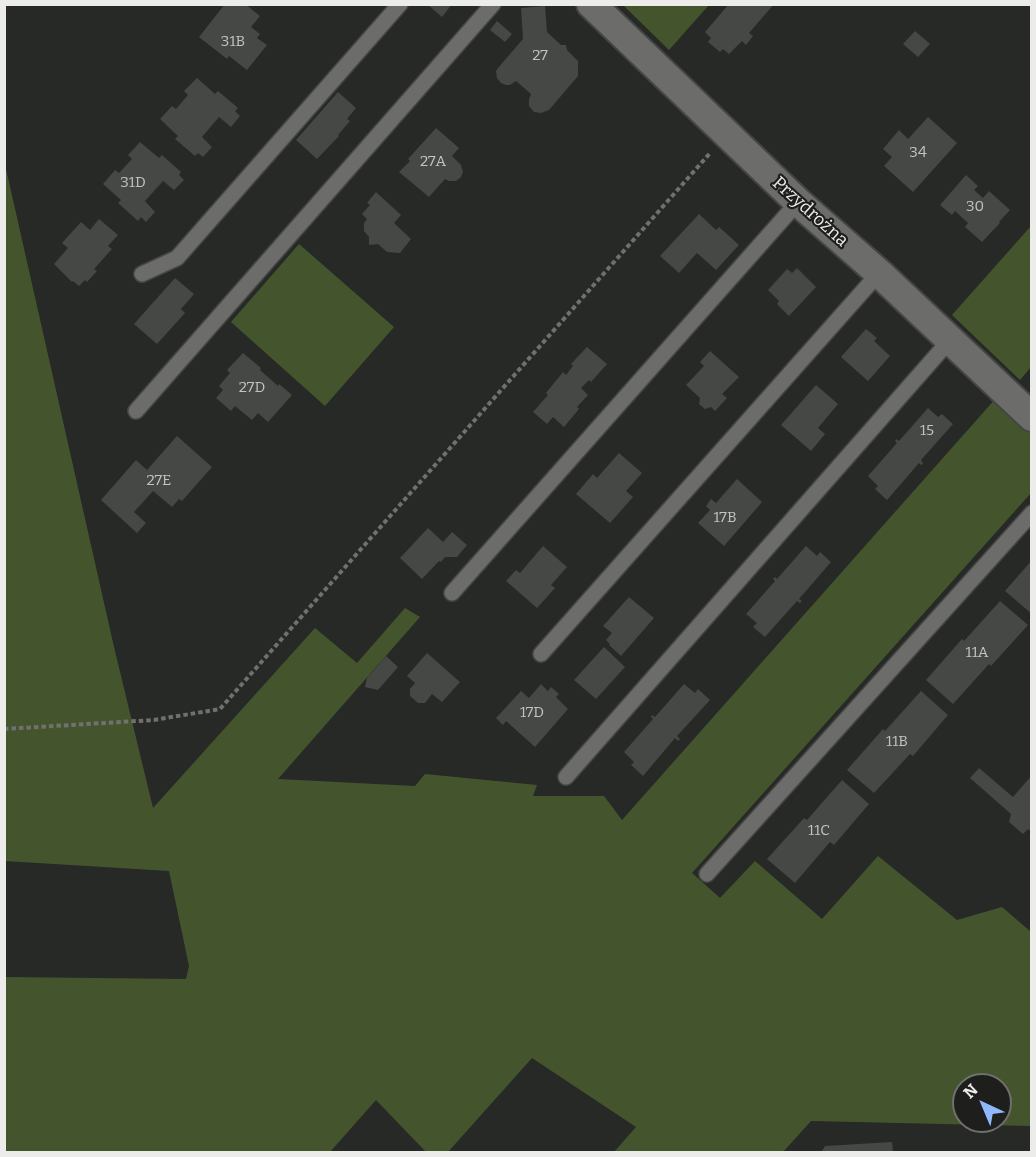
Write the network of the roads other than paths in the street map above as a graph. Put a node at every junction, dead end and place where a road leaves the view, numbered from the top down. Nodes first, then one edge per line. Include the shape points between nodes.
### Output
1 (400, 4) edge
2 (493, 4) edge
3 (591, 4) edge
4 (798, 202) junction
5 (879, 273) junction
6 (142, 274) dead end
7 (950, 340) junction
8 (136, 411) dead end
9 (1032, 417) edge
10 (1032, 513) edge
11 (452, 593) dead end
12 (542, 654) dead end
13 (566, 777) dead end
14 (707, 874) dead end

1 - 6 lane via 177,258
2 - 8 lane
3 - 4 street, Przydrożna
4 - 5 street, Przydrożna
4 - 11 lane
5 - 7 street, Przydrożna
5 - 12 lane
7 - 9 street, Przydrożna
7 - 13 lane
10 - 14 lane

